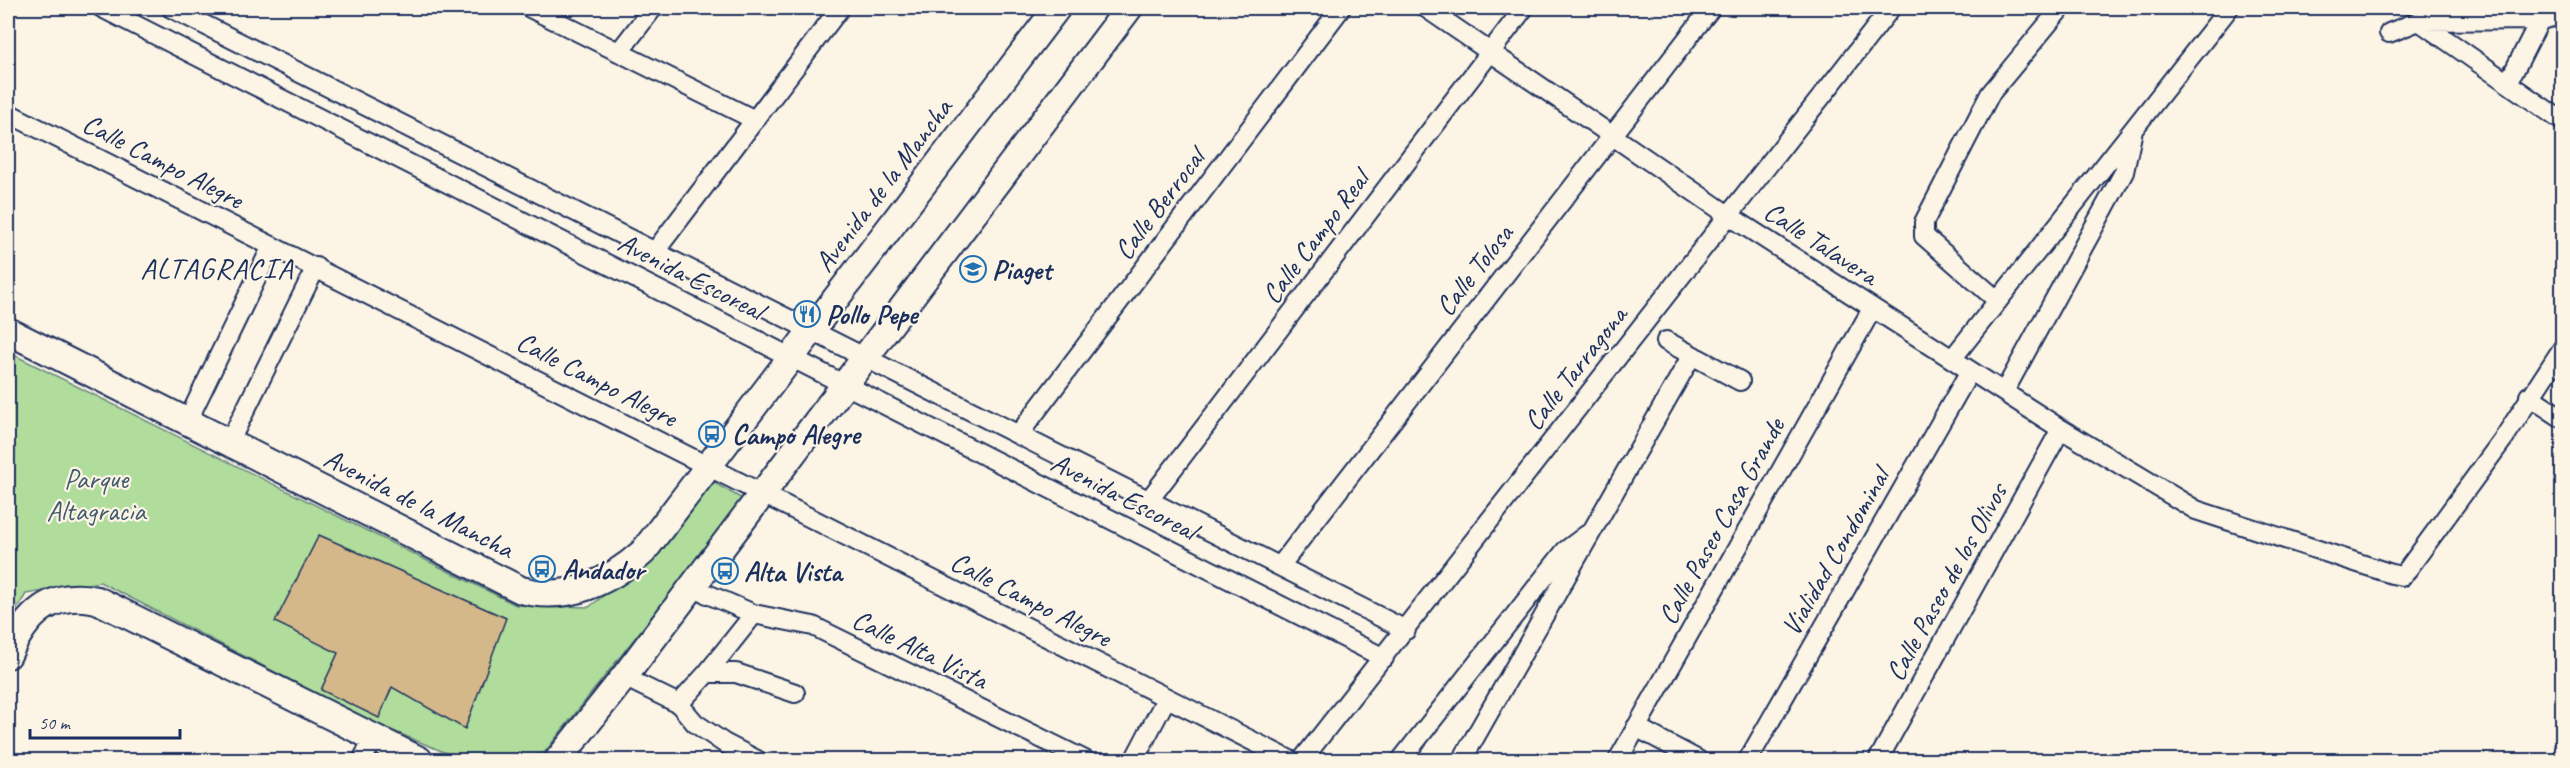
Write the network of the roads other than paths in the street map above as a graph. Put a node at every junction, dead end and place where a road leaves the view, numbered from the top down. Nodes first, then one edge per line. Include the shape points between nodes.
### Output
1 (102, 8) edge
2 (171, 8) edge
3 (530, 8) edge
4 (653, 8) edge
5 (840, 8) edge
6 (1058, 8) edge
7 (1129, 8) edge
8 (1341, 8) edge
9 (1426, 8) edge
10 (1524, 8) edge
11 (1711, 8) edge
12 (1891, 8) edge
13 (2061, 8) edge
14 (2227, 8) edge
15 (2562, 15) edge
16 (2540, 20) junction
17 (2419, 21) junction
18 (2389, 33) dead end
19 (619, 52) junction
20 (1490, 52) junction
21 (2508, 83) junction
22 (8, 112) edge
23 (755, 120) junction
24 (2562, 121) edge
25 (2132, 134) junction
26 (1612, 135) junction
27 (1728, 215) junction
28 (272, 246) junction
29 (656, 250) junction
30 (316, 267) junction
31 (1998, 301) junction
32 (1872, 309) junction
33 (813, 329) junction
34 (8, 331) edge
35 (1666, 341) dead end
36 (2562, 349) edge
37 (1692, 355) junction
38 (867, 356) junction
39 (791, 358) junction
40 (1952, 359) junction
41 (1970, 371) junction
42 (1740, 381) dead end
43 (845, 385) junction
44 (2004, 392) junction
45 (2529, 396) junction
46 (2562, 418) edge
47 (187, 422) junction
48 (2061, 429) junction
49 (1019, 434) junction
50 (229, 443) junction
51 (710, 466) junction
52 (764, 493) junction
53 (1149, 500) junction
54 (1596, 529) junction
55 (1280, 566) junction
56 (691, 587) junction
57 (754, 614) junction
58 (1505, 627) junction
59 (1406, 630) junction
60 (1529, 644) junction
61 (8, 655) edge
62 (1384, 657) junction
63 (707, 673) junction
64 (624, 677) junction
65 (795, 693) dead end
66 (1166, 699) junction
67 (679, 704) junction
68 (1636, 727) junction
69 (374, 738) junction
70 (362, 760) edge
71 (419, 760) edge
72 (558, 760) edge
73 (757, 760) edge
74 (1085, 760) edge
75 (1134, 760) edge
76 (1290, 760) edge
77 (1302, 760) edge
78 (1401, 760) edge
79 (1462, 760) edge
80 (1618, 760) edge
81 (1698, 760) edge
82 (1748, 760) edge
83 (1878, 760) edge

1 - 39 street, Avenida Escoreal
2 - 29 street, Avenida Escoreal
3 - 19 street
4 - 19 street
5 - 23 street
6 - 33 street, Avenida de la Mancha
7 - 38 street
8 - 49 street, Calle Berrocal
9 - 20 street, Calle Talavera
10 - 20 street, Calle Campo Real
11 - 26 street, Calle Tolosa
12 - 27 street, Calle Tarragona
13 - 31 street via 1990,94 1923,222 1924,236
14 - 25 street
15 - 16 street
16 - 17 street
16 - 21 street
17 - 18 street
17 - 21 street
19 - 23 street
20 - 26 street, Calle Talavera
20 - 53 street, Calle Campo Real
21 - 24 street
22 - 28 street, Calle Campo Alegre
23 - 29 street
25 - 31 street
25 - 44 street via 2124,172
26 - 27 street, Calle Talavera
26 - 55 street, Calle Tolosa
27 - 32 street, Calle Talavera
27 - 59 street, Calle Tarragona
28 - 30 street, Calle Campo Alegre
28 - 47 street
29 - 33 street, Avenida Escoreal
30 - 50 street
30 - 51 street, Calle Campo Alegre
31 - 40 street
32 - 40 street, Calle Talavera
32 - 68 street, Calle Paseo Casa Grande
33 - 38 street, Avenida Escoreal
33 - 39 street, Avenida de la Mancha
34 - 47 street, Avenida de la Mancha
35 - 37 street
36 - 45 street
37 - 42 street
37 - 54 street
38 - 43 street
38 - 49 street, Avenida Escoreal
39 - 43 street, Avenida Escoreal
39 - 51 street, Avenida de la Mancha
40 - 41 street, Calle Talavera
41 - 44 street, Calle Talavera
41 - 82 street, Vialidad Condominal
43 - 52 street
43 - 62 street, Avenida Escoreal
44 - 48 street, Calle Talavera
45 - 46 street
45 - 48 street, Calle Talavera via 2504,438 2402,576 2196,510
47 - 50 street, Avenida de la Mancha
48 - 83 street, Calle Paseo de los Olivos
49 - 53 street, Avenida Escoreal
50 - 51 street, Avenida de la Mancha via 521,590 542,596 588,587 622,571 643,552
51 - 52 street, Calle Campo Alegre
52 - 56 street
52 - 66 street, Calle Campo Alegre
53 - 55 street, Avenida Escoreal
54 - 58 street via 1564,551
54 - 60 street
55 - 59 street, Avenida Escoreal
56 - 57 street, Calle Alta Vista
56 - 64 street
57 - 63 street
57 - 74 street, Calle Alta Vista via 813,626
58 - 60 street via 1519,632
58 - 78 street
59 - 62 street, Calle Tarragona
60 - 79 street
61 - 69 street via 20,629 32,615 49,604 80,596 97,600
62 - 77 street, Calle Tarragona
63 - 65 street via 736,673
63 - 67 street
64 - 67 street
64 - 72 street
66 - 75 street
66 - 76 street, Calle Campo Alegre
67 - 73 street via 695,723 724,744
68 - 80 street, Calle Paseo Casa Grande
68 - 81 street
69 - 70 street
69 - 71 street

